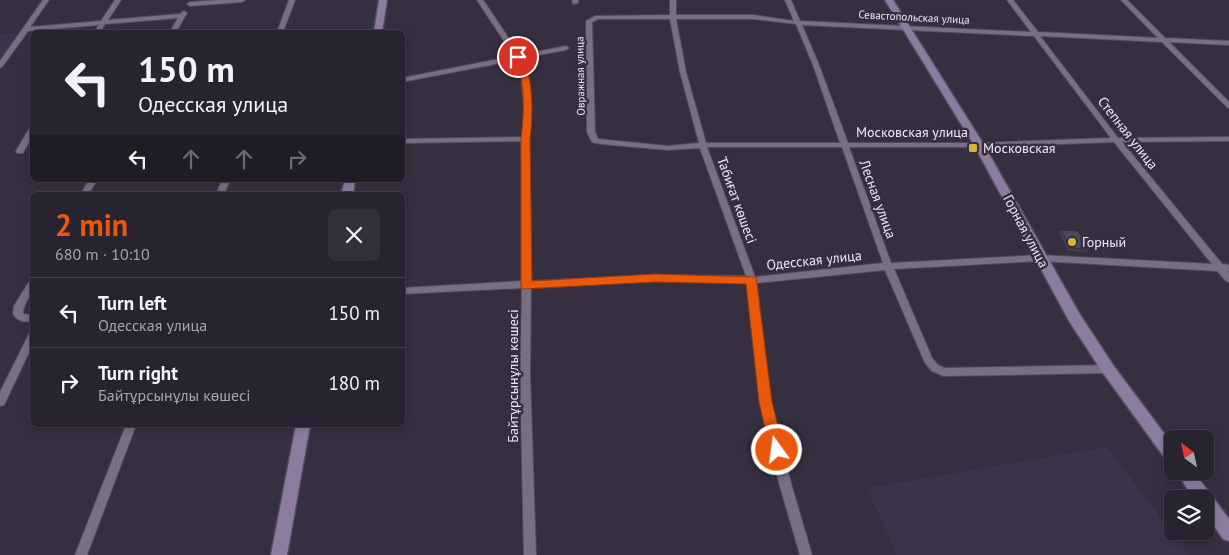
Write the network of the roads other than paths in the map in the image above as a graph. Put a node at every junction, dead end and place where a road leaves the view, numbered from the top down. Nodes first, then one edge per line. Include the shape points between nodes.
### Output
1 (46, 0) edge
2 (118, 0) edge
3 (242, 0) edge
4 (292, 0) edge
5 (383, 0) edge
6 (480, 0) edge
7 (673, 0) edge
8 (788, 0) edge
9 (890, 0) edge
10 (1010, 0) edge
11 (1124, 0) edge
12 (191, 2) edge
13 (182, 16) junction
14 (597, 17) joint
15 (673, 18) junction
16 (104, 23) junction
17 (798, 23) junction
18 (906, 26) junction
19 (26, 29) junction
20 (99, 30) edge
21 (174, 30) edge
22 (281, 30) edge
23 (378, 30) edge
24 (1037, 33) junction
25 (1163, 41) junction
26 (1229, 43) edge
27 (566, 48) dead end
28 (518, 57) junction
29 (0, 66) edge
30 (405, 79) edge
31 (1229, 106) edge
32 (30, 135) edge
33 (525, 139) junction
34 (405, 140) edge
35 (595, 140) joint
36 (1116, 140) junction
37 (1229, 140) edge
38 (845, 144) junction
39 (703, 145) junction
40 (979, 145) junction
41 (20, 151) dead end
42 (1040, 258) junction
43 (888, 266) junction
44 (1218, 268) junction
45 (1229, 268) edge
46 (1229, 279) edge
47 (752, 280) junction
48 (526, 286) junction
49 (30, 288) edge
50 (405, 292) edge
51 (30, 318) edge
52 (30, 341) edge
53 (1108, 369) junction
54 (0, 402) edge
55 (130, 427) edge
56 (303, 427) edge
57 (1164, 445) edge
58 (1214, 513) edge
59 (1229, 533) edge
60 (81, 555) edge
61 (279, 555) edge
62 (530, 555) edge
63 (806, 555) edge

1 - 19 street
2 - 16 street
3 - 12 street
4 - 22 street
5 - 23 street
6 - 28 street, Байтұрсынұлы көшесі
7 - 15 street, Табиғат көшесі
8 - 17 street, Лесная улица
9 - 18 street, Горная улица
10 - 24 street, Степная улица
11 - 25 street
12 - 13 street
13 - 16 street
13 - 21 street
14 - 15 street, Севастопольская улица
14 - 35 street, Овражная улица via 589,21 591,132
15 - 17 street, Севастопольская улица via 753,17
15 - 39 street, Табиғат көшесі via 683,72
16 - 19 street
16 - 20 street
17 - 18 street, Севастопольская улица
17 - 38 street, Лесная улица
18 - 24 street, Севастопольская улица
18 - 40 street, Горная улица
19 - 29 street
24 - 25 street, Севастопольская улица
24 - 36 street, Степная улица
25 - 26 street, Севастопольская улица
25 - 31 street
27 - 28 street
28 - 30 street
28 - 33 street, Байтұрсынұлы көшесі via 523,65 528,118
32 - 41 street
33 - 34 street
33 - 48 street, Байтұрсынұлы көшесі
35 - 39 street, Московская улица via 642,147
36 - 37 street, Московская улица
36 - 40 street, Московская улица
36 - 44 street, Степная улица
38 - 39 street, Московская улица
38 - 40 street, Московская улица
38 - 43 street, Лесная улица
39 - 47 street, Табиғат көшесі
40 - 42 street, Горная улица
42 - 43 street, Одесская улица
42 - 44 street, Одесская улица
42 - 53 street, Горная улица
43 - 47 street, Одесская улица
43 - 53 street, Лесная улица via 928,360 943,372
44 - 45 street, Одесская улица
44 - 46 street, Степная улица
47 - 48 street, Одесская улица via 655,278
47 - 63 street, Табиғат көшесі via 765,402
48 - 50 street, Одесская улица
48 - 62 street, Байтұрсынұлы көшесі
49 - 51 street via 18,314 22,318
52 - 54 street
53 - 57 street, Горная улица
55 - 60 street
56 - 61 street
58 - 59 street

